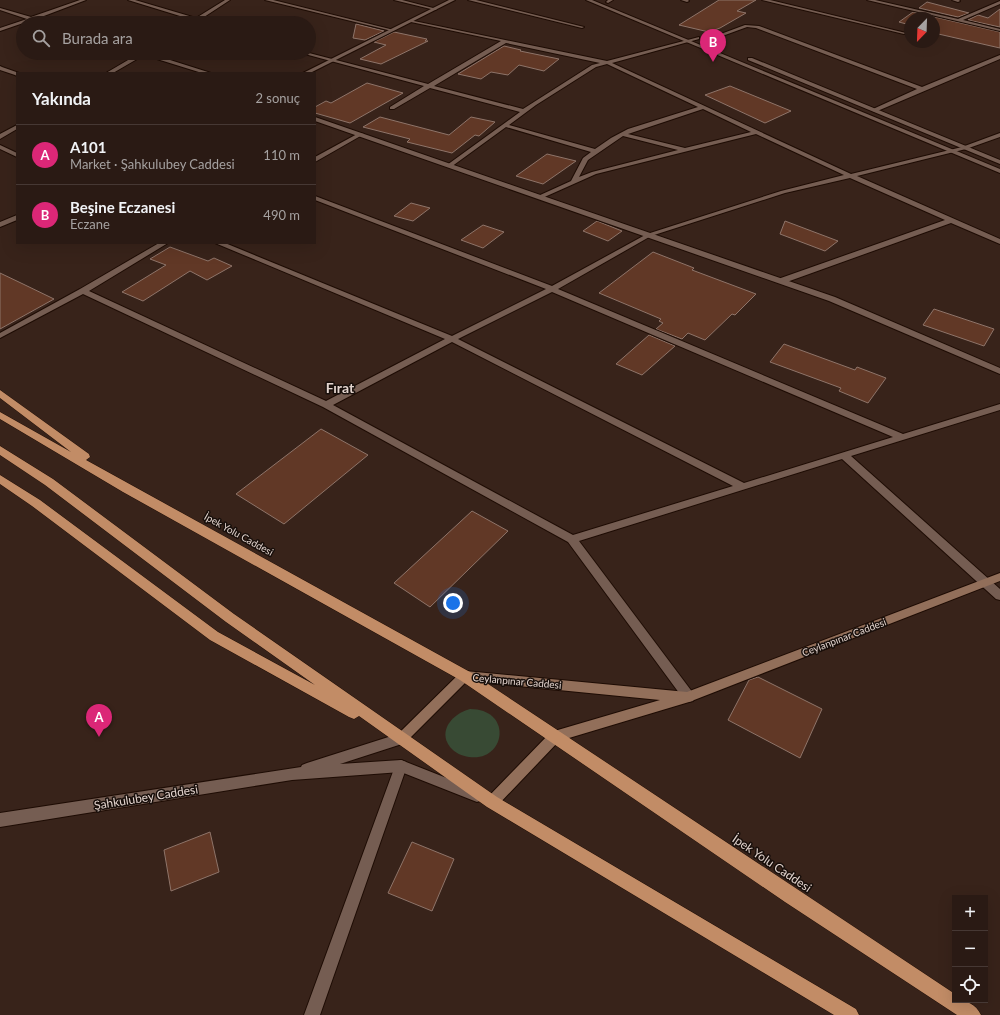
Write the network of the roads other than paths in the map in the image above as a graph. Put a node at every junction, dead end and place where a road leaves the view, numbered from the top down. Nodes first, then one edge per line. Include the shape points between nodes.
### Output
1 (84, 0) edge
2 (130, 0) edge
3 (228, 0) edge
4 (267, 0) edge
5 (396, 0) edge
6 (453, 0) edge
7 (470, 0) edge
8 (588, 0) edge
9 (764, 0) edge
10 (869, 0) edge
11 (607, 1) edge
12 (1000, 2) edge
13 (0, 9) edge
14 (435, 9) junction
15 (22, 16) edge
16 (39, 16) edge
17 (184, 16) edge
18 (204, 16) edge
19 (959, 20) junction
20 (411, 21) junction
21 (16, 24) edge
22 (582, 27) dead end
23 (0, 30) edge
24 (392, 30) junction
25 (1000, 30) edge
26 (682, 32) dead end
27 (904, 33) dead end
28 (688, 38) junction
29 (505, 40) junction
30 (704, 41) junction
31 (712, 44) dead end
32 (316, 57) edge
33 (1000, 57) edge
34 (747, 58) dead end
35 (132, 60) edge
36 (166, 60) edge
37 (330, 61) junction
38 (990, 61) junction
39 (609, 63) junction
40 (1000, 64) edge
41 (0, 68) edge
42 (111, 72) edge
43 (205, 72) edge
44 (308, 72) edge
45 (16, 74) edge
46 (428, 86) junction
47 (922, 89) junction
48 (704, 107) junction
49 (392, 108) dead end
50 (524, 110) junction
51 (875, 110) junction
52 (316, 119) edge
53 (504, 125) junction
54 (16, 128) edge
55 (757, 132) junction
56 (361, 134) junction
57 (622, 134) junction
58 (1000, 134) edge
59 (0, 137) edge
60 (0, 148) edge
61 (964, 148) junction
62 (684, 150) junction
63 (952, 150) junction
64 (596, 151) junction
65 (16, 155) edge
66 (316, 159) edge
67 (1000, 162) edge
68 (448, 166) junction
69 (1000, 171) edge
70 (849, 176) junction
71 (574, 181) junction
72 (540, 197) junction
73 (316, 198) edge
74 (16, 217) edge
75 (952, 220) junction
76 (0, 225) edge
77 (648, 235) junction
78 (1000, 242) edge
79 (162, 244) edge
80 (221, 244) edge
81 (781, 281) junction
82 (552, 289) junction
83 (83, 291) junction
84 (0, 336) edge
85 (452, 339) junction
86 (1000, 371) edge
87 (0, 393) edge
88 (326, 405) junction
89 (1000, 407) edge
90 (0, 415) edge
91 (900, 436) junction
92 (0, 450) edge
93 (842, 455) junction
94 (0, 479) edge
95 (744, 487) junction
96 (127, 489) junction
97 (572, 539) junction
98 (1000, 577) edge
99 (984, 582) junction
100 (1000, 596) edge
101 (465, 676) junction
102 (688, 697) junction
103 (554, 736) junction
104 (401, 739) junction
105 (401, 766) junction
106 (292, 774) junction
107 (492, 802) junction
108 (0, 820) edge
109 (312, 1015) edge
110 (850, 1015) edge
111 (972, 1015) edge

1 - 16 street
2 - 17 street
3 - 18 street
4 - 24 street
5 - 14 street
6 - 14 street
7 - 22 street
8 - 28 street
9 - 27 street
10 - 19 street
11 - 26 street
12 - 19 street
13 - 15 street
14 - 20 street
19 - 25 street
20 - 24 street
20 - 29 street
21 - 23 street
24 - 37 street
28 - 30 street
28 - 39 street
28 - 63 street
29 - 39 street
29 - 46 street
30 - 31 street
30 - 47 street via 747,26 757,27
32 - 37 street
33 - 38 street
34 - 51 street
35 - 42 street
36 - 43 street
37 - 44 street
37 - 46 street
38 - 40 street
38 - 47 street
39 - 48 street
39 - 50 street via 594,66
41 - 45 street
46 - 49 street
46 - 50 street
47 - 51 street
48 - 55 street
48 - 57 street
50 - 53 street
51 - 61 street
52 - 56 street
53 - 64 street
53 - 68 street
54 - 59 street
55 - 62 street
55 - 70 street
56 - 66 street
56 - 68 street
57 - 62 street
57 - 64 street
58 - 61 street
60 - 65 street
61 - 63 street
61 - 67 street
62 - 71 street via 594,173
63 - 69 street
63 - 70 street
64 - 71 street via 585,159
68 - 72 street
70 - 75 street
70 - 77 street via 783,192
71 - 72 street
72 - 77 street
73 - 82 street
74 - 76 street
75 - 78 street
75 - 81 street
77 - 81 street
77 - 82 street
79 - 83 street
80 - 85 street
81 - 86 street via 832,299
82 - 85 street
82 - 91 street
83 - 84 street
83 - 88 street
85 - 88 street
85 - 95 street
87 - 96 highway
88 - 97 street
89 - 91 street
90 - 96 highway, İpek Yolu Caddesi
91 - 93 street
92 - 104 highway via 49,482 230,618
93 - 95 street
93 - 99 street
94 - 104 highway via 36,502 214,636
95 - 97 street
96 - 101 highway, İpek Yolu Caddesi
97 - 102 street
98 - 99 main road, Ceylanpınar Caddesi
99 - 100 street
99 - 102 main road, Ceylanpınar Caddesi
101 - 102 main road, Ceylanpınar Caddesi
101 - 103 highway, İpek Yolu Caddesi
101 - 104 main road
102 - 103 main road, Ceylanpınar Caddesi
103 - 107 main road
103 - 111 highway, İpek Yolu Caddesi
104 - 106 street, Şahkulubey Caddesi
104 - 107 highway
105 - 106 street, Şahkulubey Caddesi
105 - 107 street, Şahkulubey Caddesi
105 - 109 street
106 - 108 street, Şahkulubey Caddesi
107 - 110 highway

